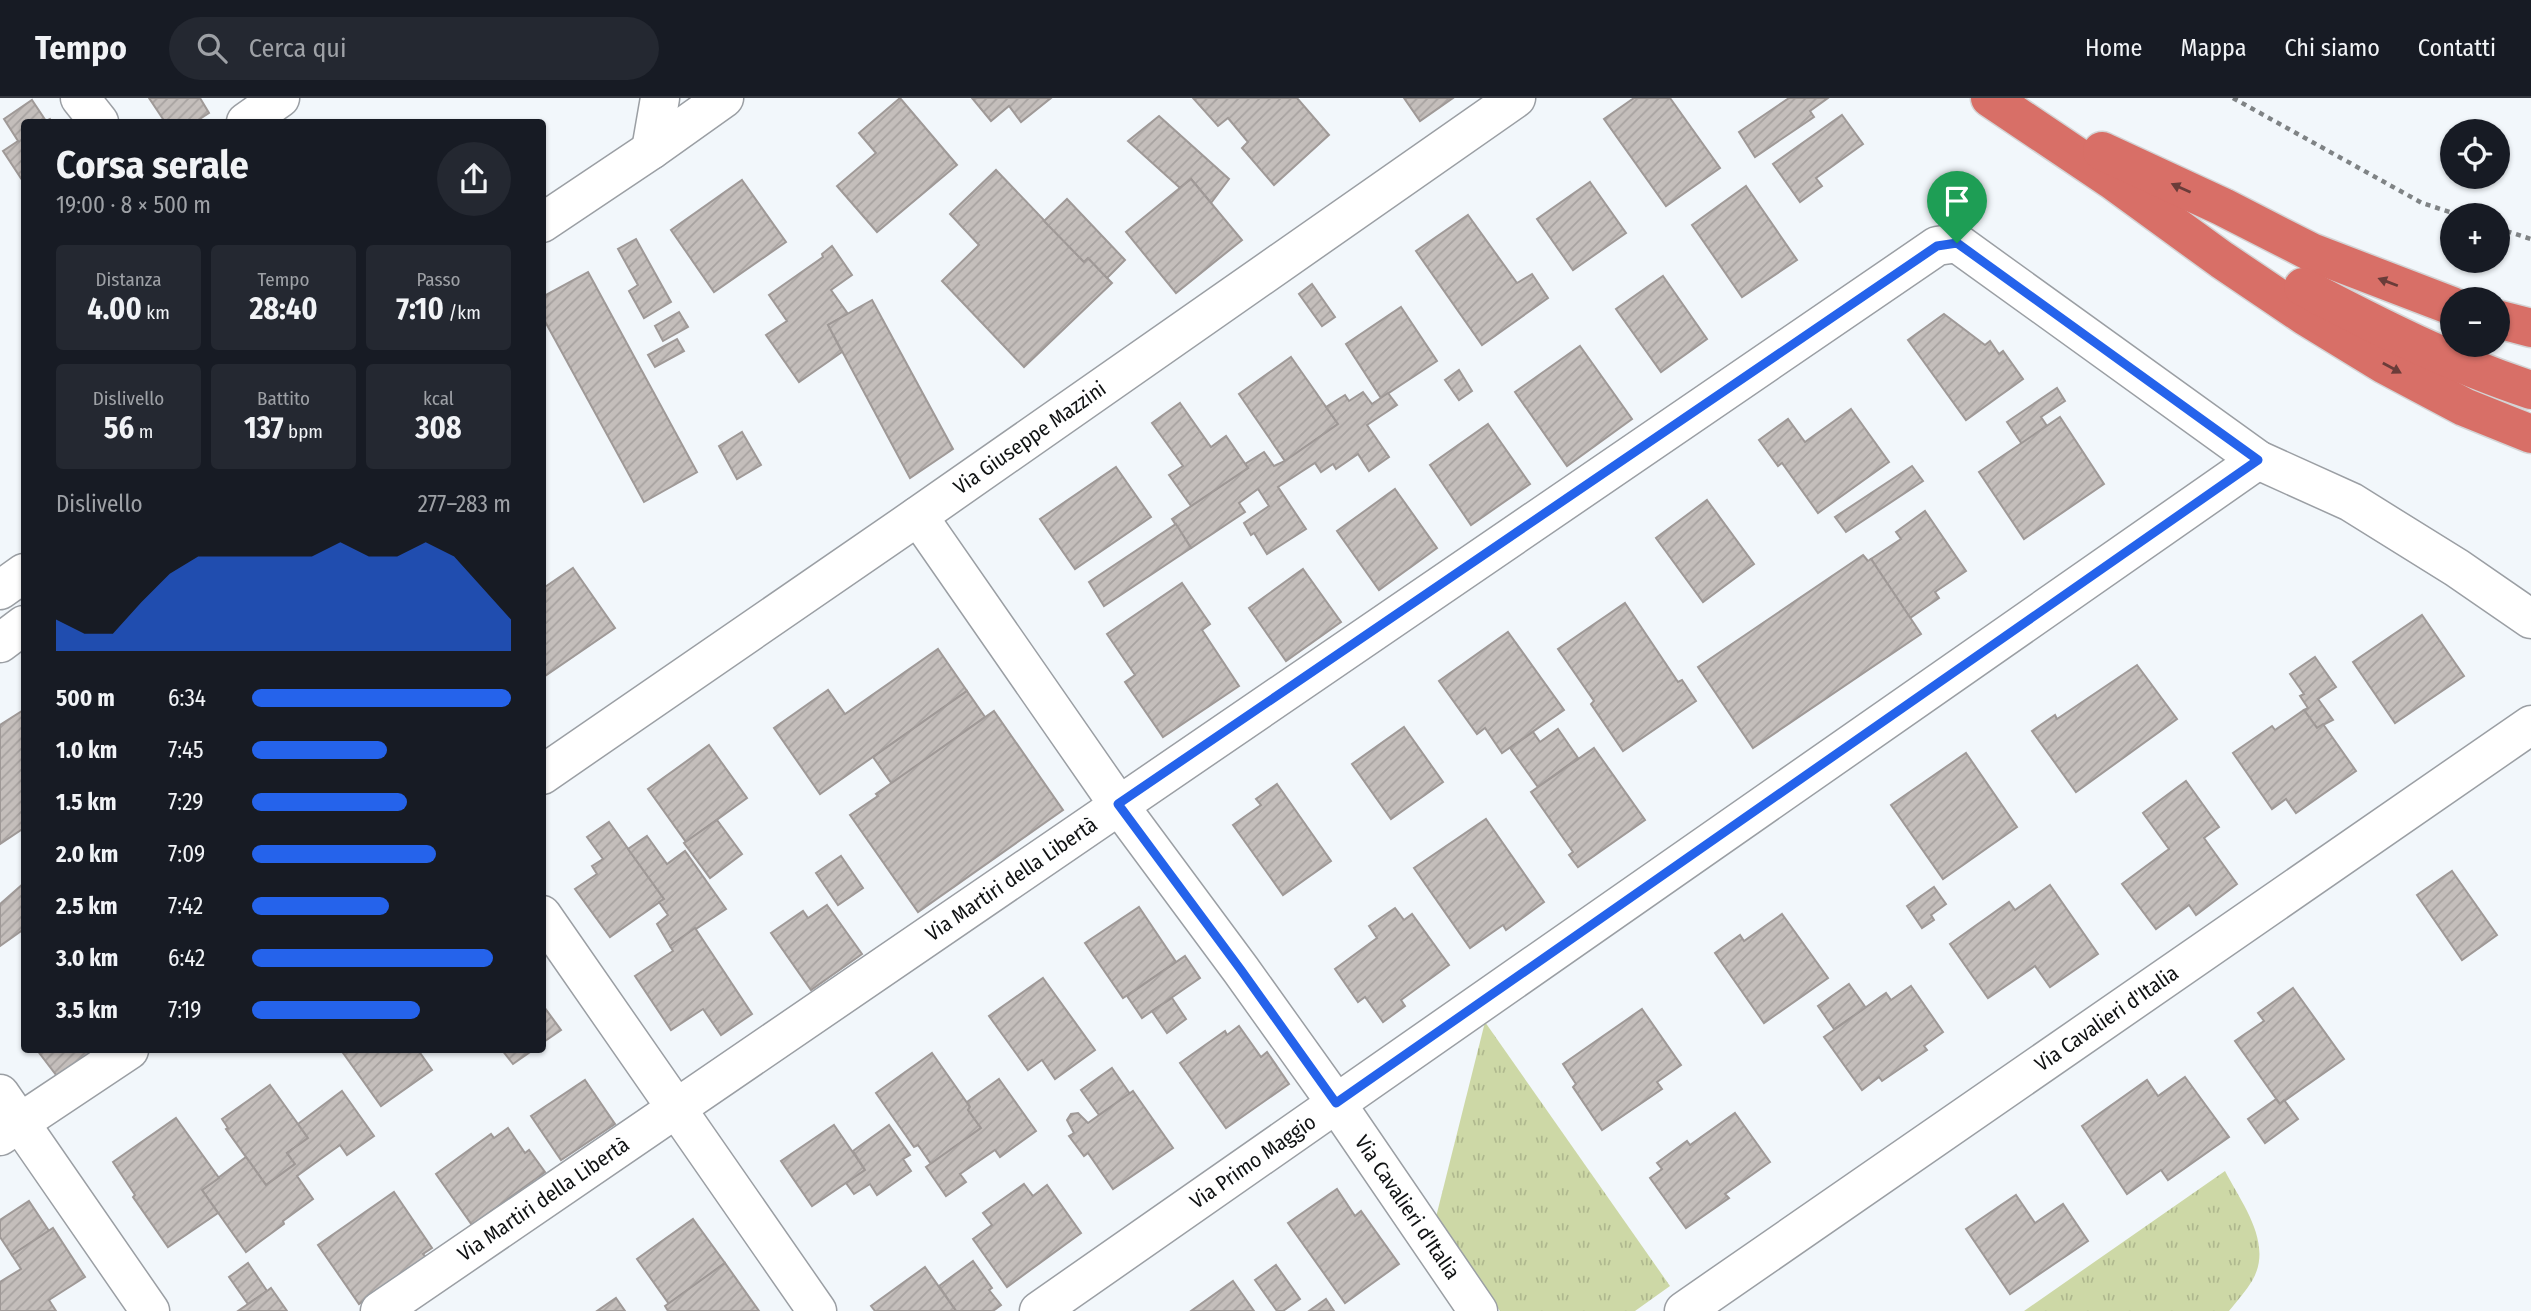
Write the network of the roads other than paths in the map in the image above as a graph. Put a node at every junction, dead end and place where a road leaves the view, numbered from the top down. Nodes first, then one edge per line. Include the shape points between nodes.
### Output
1 (80, 98) edge
2 (280, 98) edge
3 (660, 98) edge
4 (724, 98) edge
5 (1516, 98) edge
6 (1990, 98) edge
7 (1996, 98) edge
8 (97, 119) edge
9 (250, 119) edge
10 (651, 150) junction
11 (2112, 180) junction
12 (546, 220) edge
13 (2440, 301) edge
14 (2510, 322) edge
15 (2531, 328) edge
16 (2531, 390) edge
17 (2531, 434) edge
18 (2258, 460) junction
19 (918, 516) junction
20 (21, 575) edge
21 (0, 590) edge
22 (2531, 620) edge
23 (21, 627) edge
24 (0, 643) edge
25 (2531, 725) edge
26 (546, 772) edge
27 (1118, 804) junction
28 (546, 921) edge
29 (124, 1053) edge
30 (1336, 1103) junction
31 (677, 1109) junction
32 (6, 1118) edge
33 (150, 1311) edge
34 (380, 1311) edge
35 (817, 1311) edge
36 (1039, 1311) edge
37 (1478, 1311) edge
38 (1684, 1311) edge

1 - 8 street
2 - 9 street
3 - 10 street
4 - 10 street
5 - 19 street, Via Giuseppe Mazzini
6 - 11 highway
13 -> 7 highway via 2311,252
10 - 12 street
11 - 16 highway via 2374,324 2482,374
11 -> 17 highway via 2232,267 2385,365 2464,407
14 - 15 highway
18 - 22 street via 2351,502
18 - 27 street, Via Martiri della Libertà via 1957,243 1937,246
18 - 30 street, Via Primo Maggio
19 - 26 street, Via Giuseppe Mazzini
19 - 27 street, Via Cavalieri d'Italia
20 - 21 street
23 - 24 street
25 - 38 street, Via Cavalieri d'Italia
27 - 30 street, Via Cavalieri d'Italia
27 - 31 street, Via Martiri della Libertà
28 - 31 street
29 - 32 street
30 - 36 street, Via Primo Maggio
30 - 37 street, Via Cavalieri d'Italia
31 - 34 street, Via Martiri della Libertà
31 - 35 street
32 - 33 street

